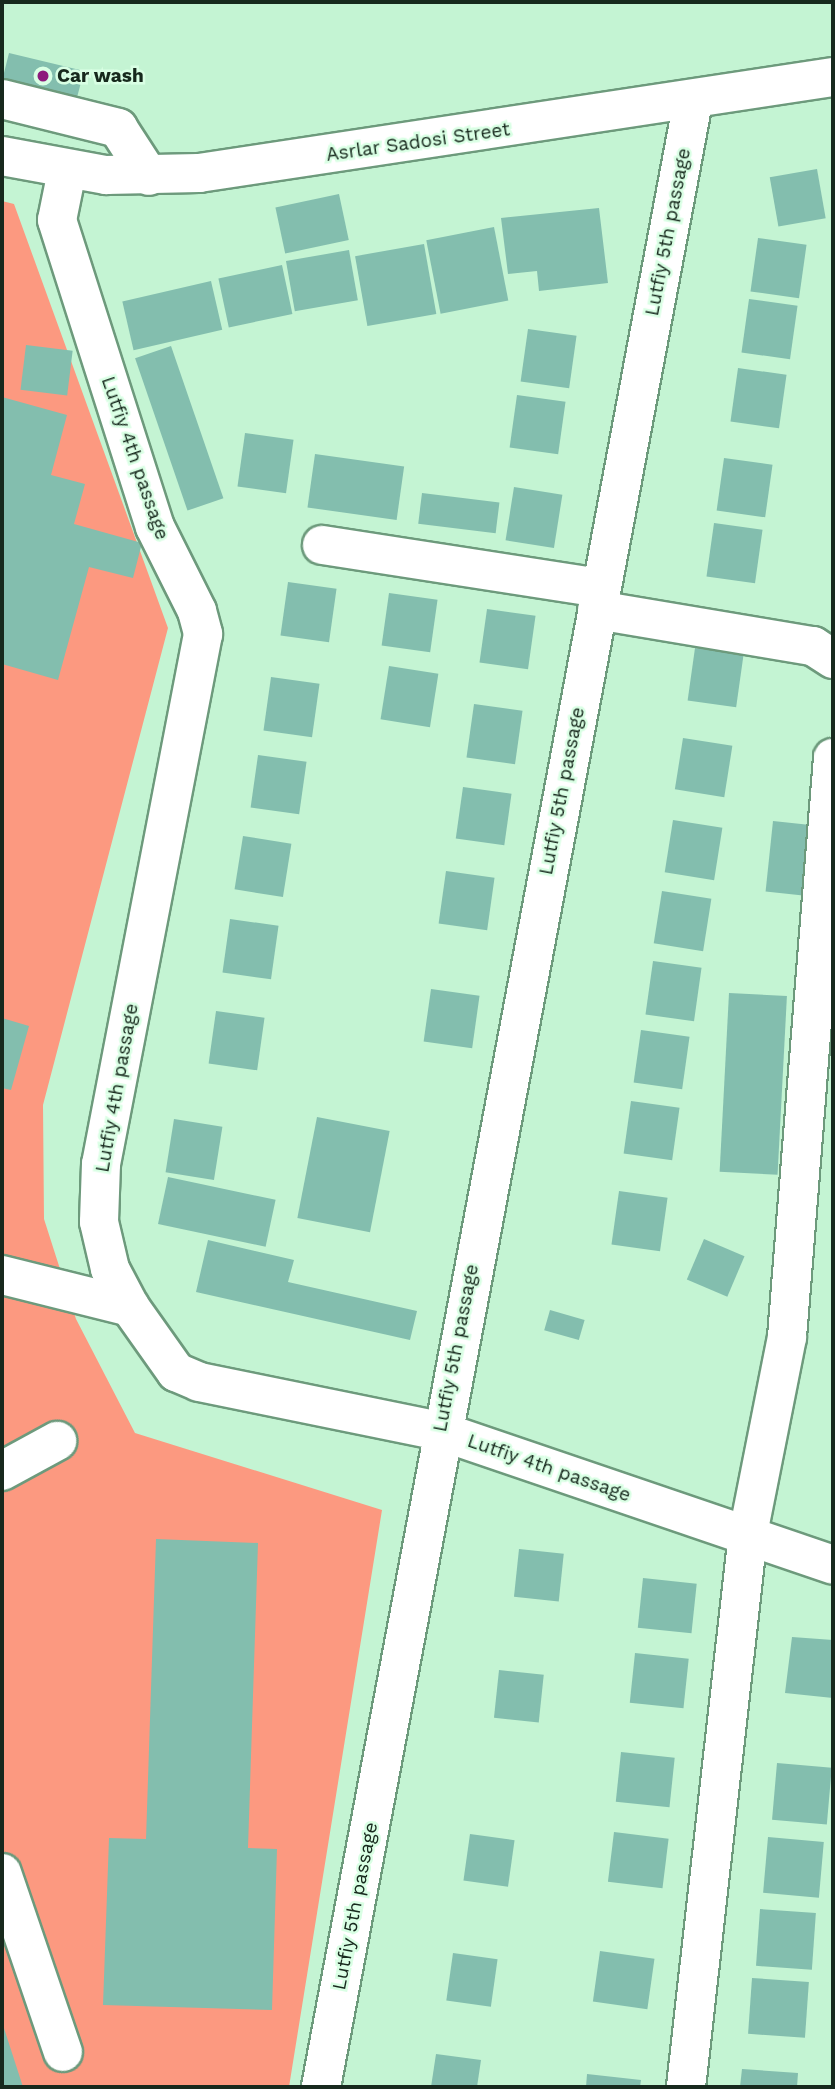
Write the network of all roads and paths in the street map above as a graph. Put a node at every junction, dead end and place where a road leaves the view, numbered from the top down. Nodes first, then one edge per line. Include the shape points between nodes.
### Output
1 (833, 77) edge
2 (2, 99) edge
3 (693, 102) junction
4 (2, 156) edge
5 (67, 171) junction
6 (149, 176) junction
7 (322, 545) dead end
8 (599, 599) junction
9 (833, 659) edge
10 (833, 758) edge
11 (2, 1275) edge
12 (130, 1307) junction
13 (440, 1431) junction
14 (57, 1441) dead end
15 (2, 1471) edge
16 (748, 1534) junction
17 (833, 1565) edge
18 (2, 1873) edge
19 (63, 2052) dead end
20 (321, 2087) edge
21 (686, 2087) edge

1 - 3 street, Asrlar Sadosi Street
2 - 6 street via 118,128
3 - 6 street, Asrlar Sadosi Street via 247,167
3 - 8 street, Lutfiy 5th passage
4 - 5 street, Asrlar Sadosi Street
5 - 6 street, Asrlar Sadosi Street
5 - 12 street, Lutfiy 4th passage via 57,220 155,527 197,611 202,634 101,1164 99,1222 110,1269
7 - 8 street
8 - 9 street via 813,646
8 - 13 street, Lutfiy 5th passage
10 - 16 street via 787,1337
11 - 12 street
12 - 13 street, Lutfiy 4th passage via 176,1372 200,1382
13 - 16 street, Lutfiy 4th passage
13 - 20 street, Lutfiy 5th passage
14 - 15 street
16 - 17 street, Lutfiy 4th passage
16 - 21 street
18 - 19 street

